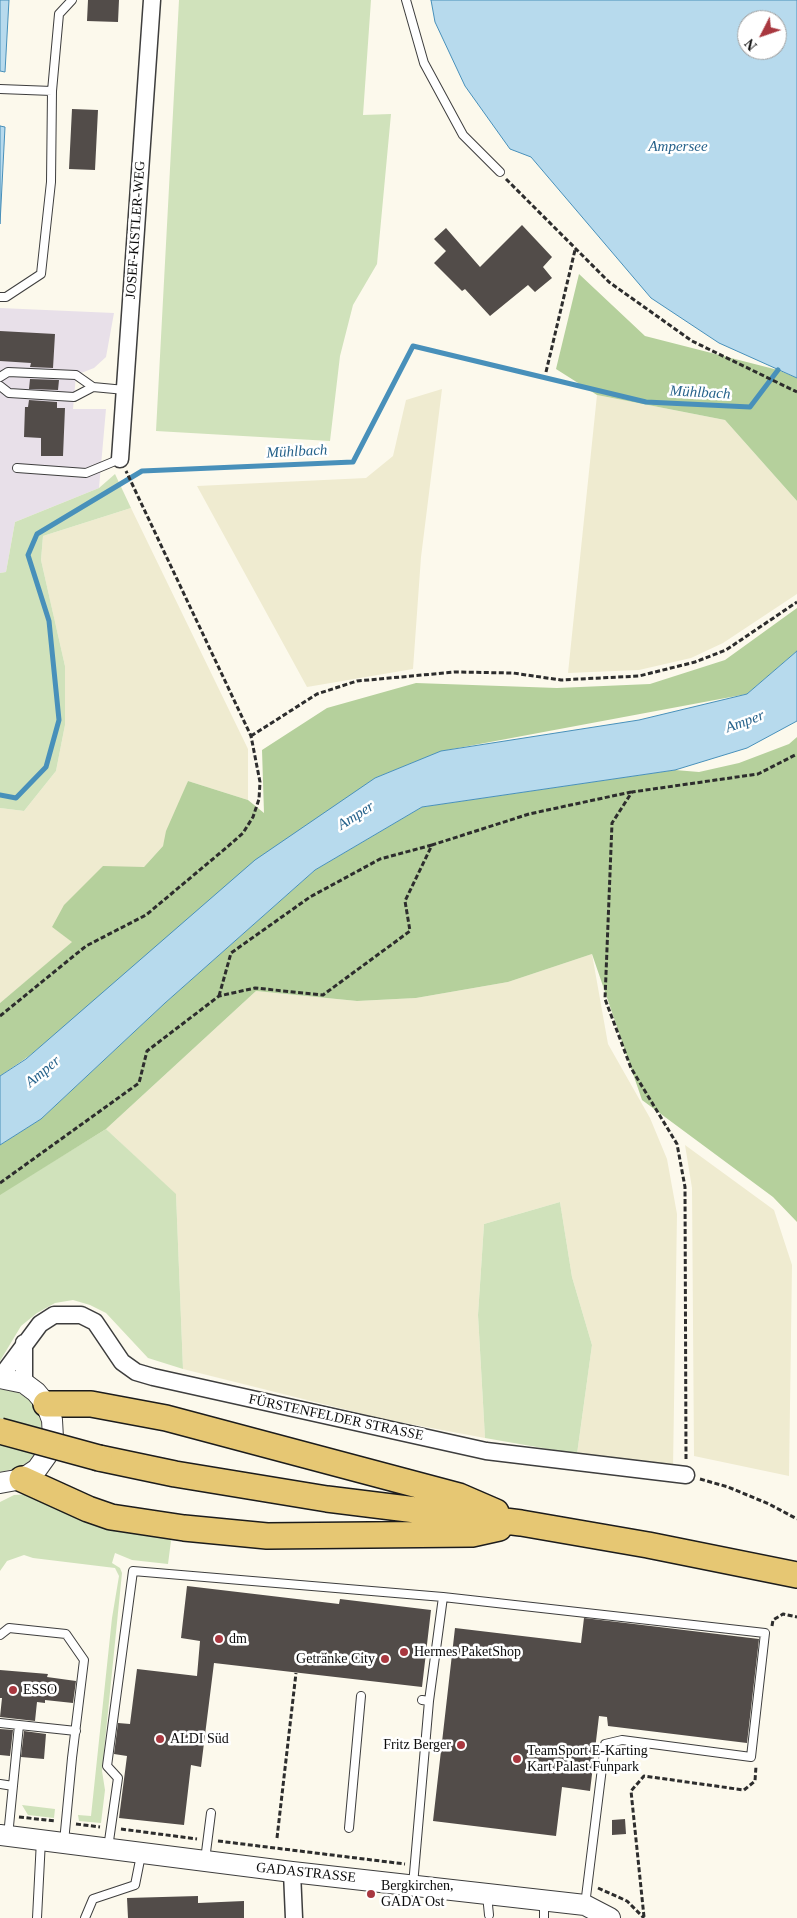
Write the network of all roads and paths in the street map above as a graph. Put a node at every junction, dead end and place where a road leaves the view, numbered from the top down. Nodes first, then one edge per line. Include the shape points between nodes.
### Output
1 (72, 0) edge
2 (152, 0) edge
3 (406, 0) edge
4 (0, 88) edge
5 (52, 91) junction
6 (500, 172) joint
7 (575, 250) junction
8 (0, 297) edge
9 (546, 372) dead end
10 (0, 377) edge
11 (0, 386) edge
12 (93, 387) junction
13 (125, 390) junction
14 (797, 392) edge
15 (123, 465) junction
16 (17, 468) dead end
17 (797, 602) edge
18 (251, 736) junction
19 (797, 754) edge
20 (632, 792) junction
21 (432, 845) junction
22 (219, 996) junction
23 (0, 1016) edge
24 (0, 1183) edge
25 (24, 1343) junction
26 (0, 1378) edge
27 (24, 1383) junction
28 (46, 1404) junction
29 (0, 1431) edge
30 (684, 1475) junction
31 (11, 1481) edge
32 (797, 1520) edge
33 (521, 1523) junction
34 (797, 1575) edge
35 (443, 1597) junction
36 (797, 1617) edge
37 (770, 1633) dead end
38 (0, 1635) edge
39 (296, 1673) dead end
40 (361, 1696) dead end
41 (0, 1722) edge
42 (19, 1725) junction
43 (76, 1731) junction
44 (757, 1761) dead end
45 (0, 1784) edge
46 (13, 1786) junction
47 (211, 1813) dead end
48 (11, 1816) junction
49 (349, 1828) dead end
50 (65, 1832) junction
51 (4, 1835) edge
52 (110, 1838) junction
53 (277, 1838) dead end
54 (41, 1840) junction
55 (208, 1840) junction
56 (142, 1852) junction
57 (206, 1860) junction
58 (292, 1872) junction
59 (414, 1875) junction
60 (487, 1893) junction
61 (587, 1896) junction
62 (544, 1909) edge
63 (489, 1914) dead end
64 (644, 1917) edge
65 (36, 1918) edge
66 (85, 1918) edge
67 (294, 1918) edge
68 (610, 1918) edge

1 - 5 lane via 59,14
2 - 13 street, JOSEF-KISTLER-WEG
3 - 6 lane via 424,63 463,135
4 - 5 lane
5 - 8 lane via 51,182 41,274 6,297
6 - 7 path
7 - 9 path
7 - 14 path via 608,282 692,341
10 - 12 lane via 8,372 76,375
11 - 12 lane via 9,393 74,397
12 - 13 lane
13 - 15 street, JOSEF-KISTLER-WEG
15 - 16 lane via 86,473
15 - 18 path
17 - 18 path via 726,650 695,662 639,676 561,680 513,673 455,672 357,682 317,694
18 - 23 path via 260,782 259,799 243,833 146,914 86,946
19 - 20 path via 758,774
20 - 21 path via 529,814
20 - 30 path via 612,823 605,999 631,1068 676,1144 685,1187
21 - 22 path via 380,859 310,897 231,953
21 - 22 path via 405,901 410,931 323,995 255,988
22 - 24 path via 147,1051 139,1083
25 - 26 street, FÜRSTENFELDER STRASSE
25 - 27 street
25 - 30 street, FÜRSTENFELDER STRASSE via 40,1324 54,1316 81,1315 95,1322 122,1362 136,1372 153,1377 486,1451
26 - 27 street
27 - 28 street
28 - 31 street via 52,1420 53,1438 47,1455 37,1469
28 - 33 main road via 91,1404 166,1418 459,1496
29 - 33 main road, bridge via 99,1458 175,1474 327,1499
30 - 32 path via 728,1487
31 - 33 main road via 111,1517 267,1536 472,1534
33 - 34 main road
35 - 52 lane via 133,1571 107,1766 118,1778
35 - 59 lane via 426,1701
35 - 61 lane via 765,1633 751,1757 622,1740 606,1744
36 - 37 path via 784,1614 774,1620
38 - 43 lane via 9,1628 66,1634 84,1660
39 - 53 path
40 - 49 lane
41 - 42 lane
42 - 43 lane
42 - 46 lane
43 - 50 lane
44 - 64 path via 755,1781 744,1790 644,1776 631,1791
45 - 46 lane
46 - 48 lane
47 - 55 lane
48 - 50 path
48 - 51 lane
50 - 52 street, GADASTRASSE
50 - 52 path
50 - 54 street, GADASTRASSE
51 - 54 street, GADASTRASSE
52 - 55 path
52 - 56 street, GADASTRASSE
54 - 65 lane
55 - 57 lane
55 - 59 path
56 - 57 street, GADASTRASSE
56 - 66 lane via 135,1885 93,1899
57 - 58 street, GADASTRASSE
58 - 59 street, GADASTRASSE
58 - 67 street
59 - 60 street, GADASTRASSE
60 - 62 street, GADASTRASSE
60 - 63 lane
61 - 62 street, GADASTRASSE
61 - 64 path via 601,1888 627,1901
61 - 68 street, GADASTRASSE

